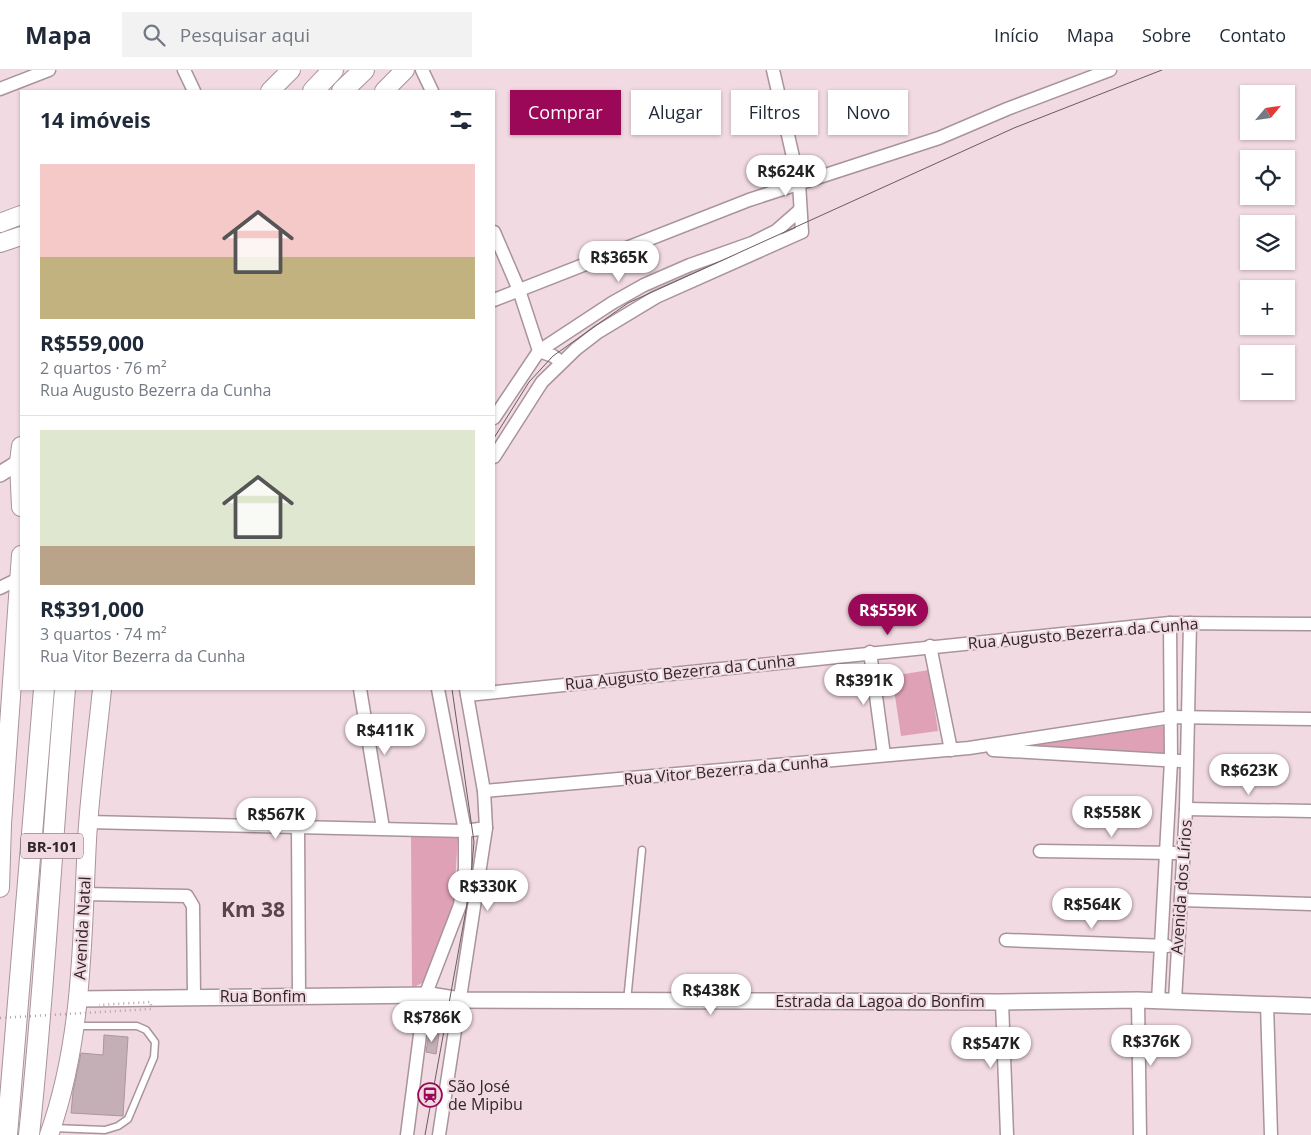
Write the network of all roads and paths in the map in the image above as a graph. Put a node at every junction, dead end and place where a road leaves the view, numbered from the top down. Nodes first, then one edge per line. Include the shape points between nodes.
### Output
1 (49, 70) edge
2 (184, 70) edge
3 (291, 70) edge
4 (333, 70) edge
5 (364, 70) edge
6 (405, 70) edge
7 (422, 70) edge
8 (773, 70) edge
9 (1110, 70) edge
10 (0, 89) edge
11 (194, 90) edge
12 (271, 90) edge
13 (314, 90) edge
14 (343, 90) edge
15 (385, 90) edge
16 (432, 90) edge
17 (799, 184) junction
18 (800, 210) junction
19 (20, 215) edge
20 (0, 223) edge
21 (495, 234) edge
22 (20, 236) edge
23 (0, 244) edge
24 (519, 290) junction
25 (495, 300) edge
26 (539, 351) junction
27 (561, 362) junction
28 (495, 417) edge
29 (20, 454) edge
30 (495, 455) edge
31 (0, 474) edge
32 (20, 578) edge
33 (0, 588) edge
34 (1170, 623) junction
35 (1190, 623) junction
36 (1311, 624) edge
37 (930, 646) junction
38 (870, 652) junction
39 (495, 689) edge
40 (44, 690) edge
41 (65, 690) edge
42 (102, 690) edge
43 (360, 690) edge
44 (438, 690) edge
45 (486, 690) edge
46 (466, 692) edge
47 (1172, 717) junction
48 (1188, 717) junction
49 (1311, 719) edge
50 (969, 748) junction
51 (951, 750) junction
52 (884, 756) junction
53 (1172, 761) junction
54 (1188, 762) junction
55 (484, 791) junction
56 (1186, 809) junction
57 (1311, 811) edge
58 (88, 822) junction
59 (1, 824) edge
60 (298, 826) junction
61 (383, 828) junction
62 (486, 828) junction
63 (465, 831) junction
64 (642, 850) dead end
65 (1040, 851) dead end
66 (1167, 853) junction
67 (1183, 854) junction
68 (0, 878) edge
69 (84, 894) junction
70 (1182, 900) junction
71 (1311, 904) edge
72 (1006, 940) dead end
73 (1160, 946) junction
74 (1177, 946) junction
75 (299, 996) junction
76 (424, 996) junction
77 (194, 997) junction
78 (78, 999) junction
79 (454, 999) junction
80 (1138, 1000) junction
81 (626, 1001) junction
82 (1158, 1001) junction
83 (1175, 1001) junction
84 (1002, 1002) junction
85 (1267, 1004) junction
86 (99, 1005) dead end
87 (1311, 1006) edge
88 (0, 1018) edge
89 (75, 1026) junction
90 (50, 1131) edge
91 (8, 1135) edge
92 (29, 1135) edge
93 (407, 1135) edge
94 (439, 1135) edge
95 (1007, 1135) edge
96 (1140, 1135) edge
97 (1272, 1135) edge

1 - 10 street
2 - 11 street
3 - 12 main road
4 - 13 highway
5 - 14 highway
6 - 15 main road
7 - 16 street
8 - 17 street
9 - 17 street via 939,138
17 - 18 street
17 - 24 street via 749,200
18 - 26 street via 776,231 752,243 644,285
18 - 27 street via 802,232 656,297 598,332
19 - 20 main road
21 - 24 street
22 - 23 main road
24 - 25 street
24 - 26 street
26 - 27 street
26 - 28 street
27 - 30 street via 527,403
29 - 31 street
32 - 33 street
32 - 59 main road
34 - 35 street, Rua Augusto Bezerra da Cunha
34 - 37 street, Rua Augusto Bezerra da Cunha
34 - 47 street, Avenida dos Lírios
35 - 36 street, Rua Augusto Bezerra da Cunha
35 - 48 street, Avenida dos Lírios
37 - 38 street, Rua Augusto Bezerra da Cunha
37 - 51 street
38 - 39 street, Rua Augusto Bezerra da Cunha
38 - 52 street
40 - 91 highway, BR-101
41 - 92 highway, BR-101 via 40,1030
42 - 58 main road, Avenida Natal
43 - 61 street
44 - 63 street
45 - 46 street, Rua Augusto Bezerra da Cunha
46 - 55 street
47 - 48 street, Rua Vitor Bezerra da Cunha
47 - 50 street, Rua Vitor Bezerra da Cunha
47 - 53 street, Avenida dos Lírios
48 - 49 street, Rua Vitor Bezerra da Cunha
48 - 54 street, Avenida dos Lírios
50 - 51 street, Rua Vitor Bezerra da Cunha
50 - 53 street, Rua Vitor Bezerra da Cunha
51 - 52 street, Rua Vitor Bezerra da Cunha
52 - 55 street, Rua Vitor Bezerra da Cunha
53 - 54 street, Rua Vitor Bezerra da Cunha
53 - 66 street, Avenida dos Lírios
54 - 56 street, Avenida dos Lírios
55 - 62 street
56 - 57 street
56 - 67 street, Avenida dos Lírios
58 - 60 street
58 - 69 main road, Avenida Natal
59 - 68 main road
60 - 61 street
60 - 75 street
61 - 63 street
62 - 63 street
62 - 79 street
63 - 76 street via 460,905
64 - 81 lane
65 - 66 street
66 - 67 street
66 - 73 street, Avenida dos Lírios
67 - 70 street, Avenida dos Lírios
69 - 77 street via 187,896 193,906
69 - 78 main road, Avenida Natal
70 - 71 street
70 - 74 street, Avenida dos Lírios
72 - 73 street
73 - 74 street
73 - 82 street, Avenida dos Lírios
74 - 83 street, Avenida dos Lírios
75 - 76 street, Rua Bonfim
75 - 77 street, Rua Bonfim
76 - 79 street, Rua Bonfim
76 - 93 street
77 - 78 street, Rua Bonfim
78 - 89 main road, Avenida Natal
79 - 81 street, Estrada da Lagoa do Bonfim
79 - 94 street
80 - 82 street, Estrada da Lagoa do Bonfim
80 - 84 street, Estrada da Lagoa do Bonfim
80 - 96 street
81 - 84 street, Estrada da Lagoa do Bonfim
82 - 83 street, Estrada da Lagoa do Bonfim
83 - 85 street, Estrada da Lagoa do Bonfim
84 - 95 street
85 - 87 street, Estrada da Lagoa do Bonfim
85 - 97 street
86 - 88 path, bridge via 151,1002 151,1009
89 - 90 main road, Avenida Natal via 68,1071
89 - 90 lane via 137,1026 146,1030 155,1042 154,1057 128,1119 105,1130

